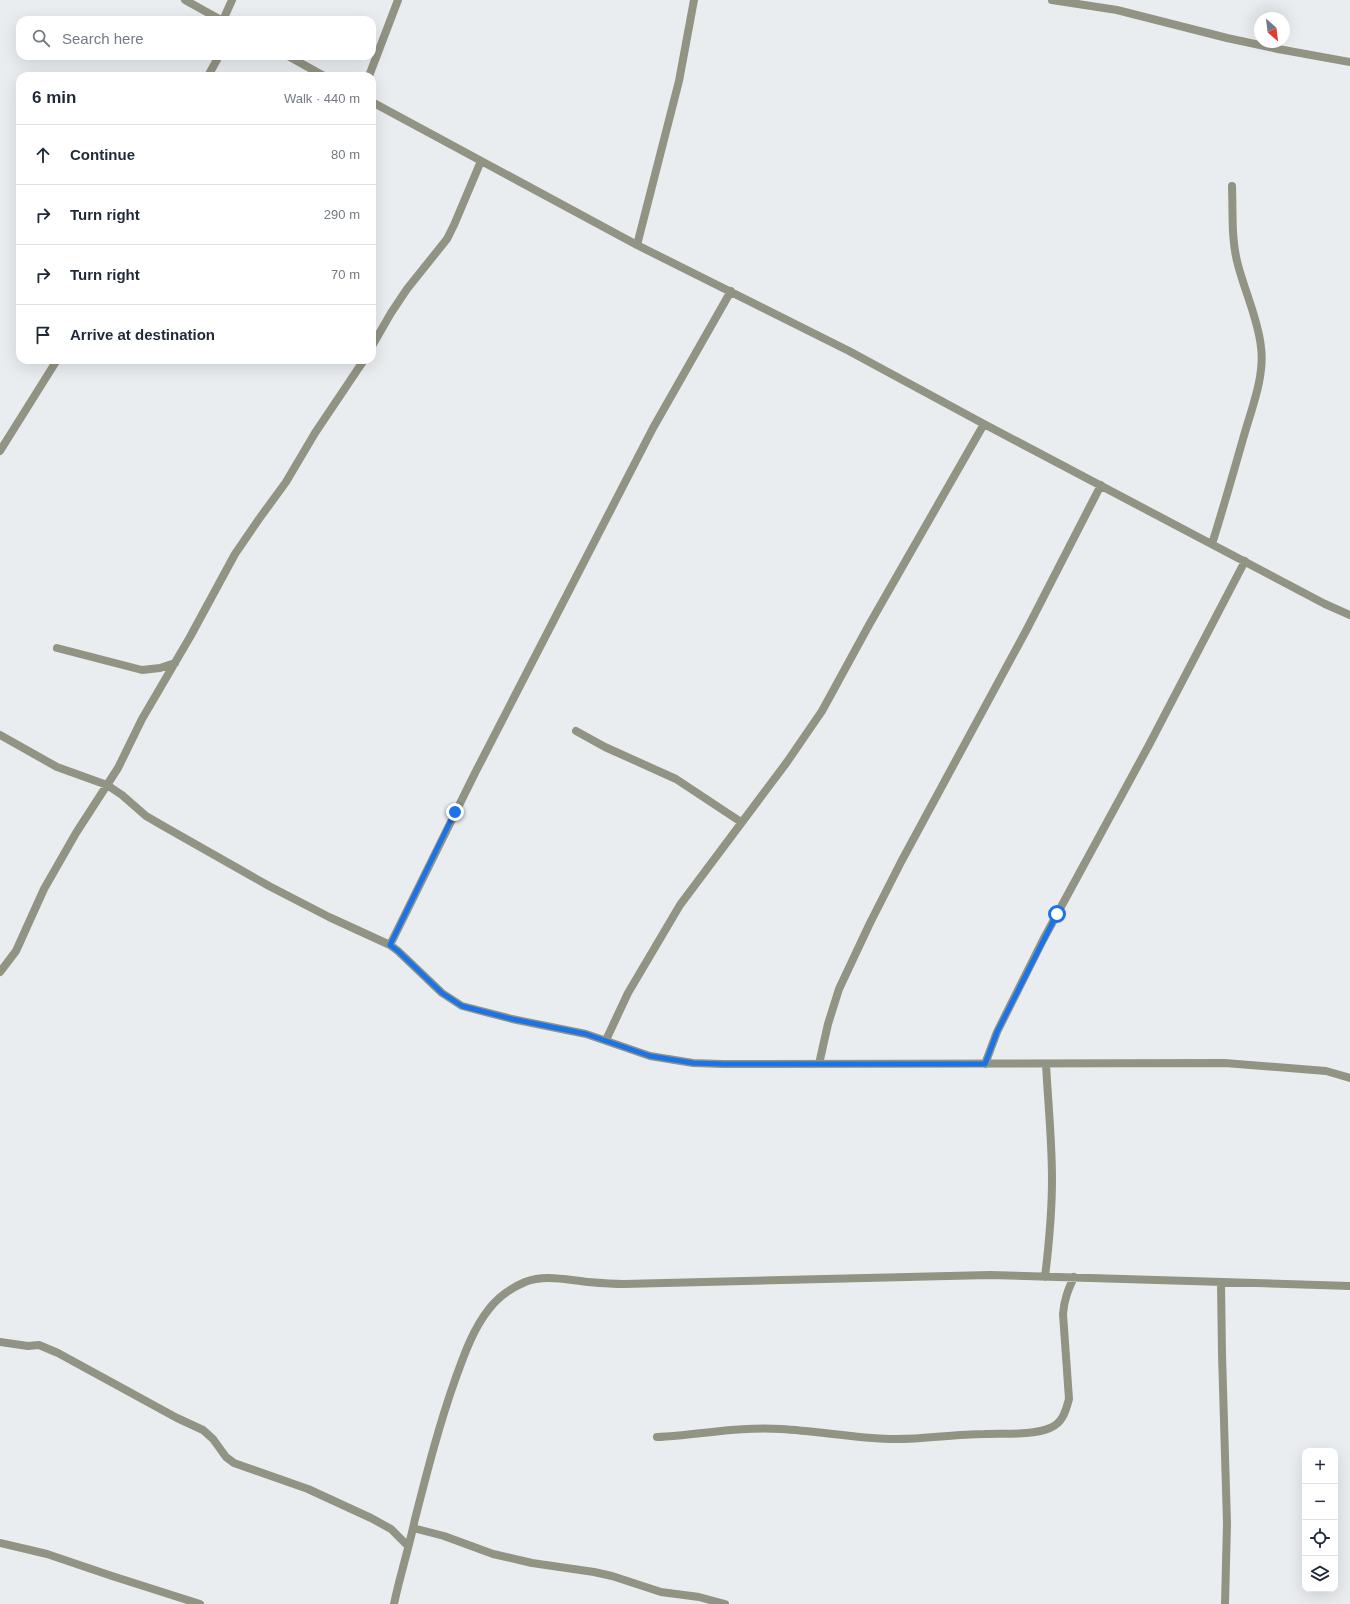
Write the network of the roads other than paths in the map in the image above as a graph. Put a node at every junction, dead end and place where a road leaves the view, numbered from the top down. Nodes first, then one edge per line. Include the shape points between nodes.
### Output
1 (185, 0) edge
2 (232, 0) edge
3 (398, 0) edge
4 (694, 0) edge
5 (1052, 0) edge
6 (215, 16) edge
7 (224, 16) edge
8 (376, 58) edge
9 (217, 60) edge
10 (295, 60) edge
11 (375, 60) edge
12 (1350, 62) edge
13 (210, 72) edge
14 (317, 72) edge
15 (371, 72) edge
16 (376, 104) edge
17 (481, 161) junction
18 (1232, 186) dead end
19 (637, 245) junction
20 (731, 291) junction
21 (376, 339) edge
22 (54, 364) edge
23 (361, 364) edge
24 (984, 424) junction
25 (0, 451) edge
26 (1101, 485) junction
27 (1212, 544) junction
28 (1245, 561) junction
29 (1350, 615) edge
30 (57, 648) dead end
31 (175, 663) junction
32 (576, 731) dead end
33 (0, 735) edge
34 (107, 785) junction
35 (741, 822) junction
36 (390, 945) junction
37 (0, 972) edge
38 (606, 1040) junction
39 (819, 1064) junction
40 (985, 1064) junction
41 (1046, 1064) junction
42 (1350, 1078) edge
43 (1045, 1277) junction
44 (1074, 1277) junction
45 (1221, 1282) junction
46 (1350, 1286) edge
47 (0, 1342) edge
48 (657, 1437) dead end
49 (413, 1528) junction
50 (0, 1543) edge
51 (408, 1546) junction
52 (200, 1604) edge
53 (394, 1604) edge
54 (725, 1604) edge
55 (1225, 1604) edge

1 - 6 street
2 - 7 street
3 - 8 street
4 - 19 street via 679,81
5 - 12 street via 1111,9 1185,29
9 - 13 street
10 - 14 street
11 - 15 street
16 - 17 street
17 - 19 street
17 - 21 street via 446,239 407,289
18 - 27 street via 1236,255 1258,332 1262,360 1258,384
19 - 20 street
20 - 24 street
20 - 36 street via 632,470 478,766
22 - 25 street
23 - 31 street via 286,482 235,554
24 - 26 street
24 - 35 street via 822,711
26 - 27 street
26 - 39 street via 901,862 854,957 839,989
27 - 28 street
28 - 29 street
28 - 40 street via 1043,940 997,1032
30 - 31 street via 142,670
31 - 34 street
32 - 35 street via 676,779
33 - 34 street via 57,767
34 - 36 street via 146,816 269,886
34 - 37 street via 44,889 19,944
35 - 38 street via 680,905 628,993
36 - 38 street via 442,993 462,1006
38 - 39 street via 650,1056 685,1062
39 - 40 street
40 - 41 street
41 - 42 street via 1225,1063 1326,1071
41 - 43 street via 1052,1180
43 - 44 street
43 - 49 street via 990,1275 624,1284 540,1278 513,1287 489,1308 464,1354 431,1455
44 - 45 street
44 - 48 street via 1064,1303 1063,1314 1069,1399 1062,1419 1052,1427 1031,1433 890,1439 755,1428
45 - 46 street
45 - 55 street via 1227,1523
47 - 51 street via 39,1345 58,1353 203,1430 234,1463 308,1489 371,1518 391,1528
49 - 51 street
49 - 54 street via 493,1554 532,1563 594,1572 661,1592 699,1597
50 - 52 street via 40,1552
51 - 53 street

